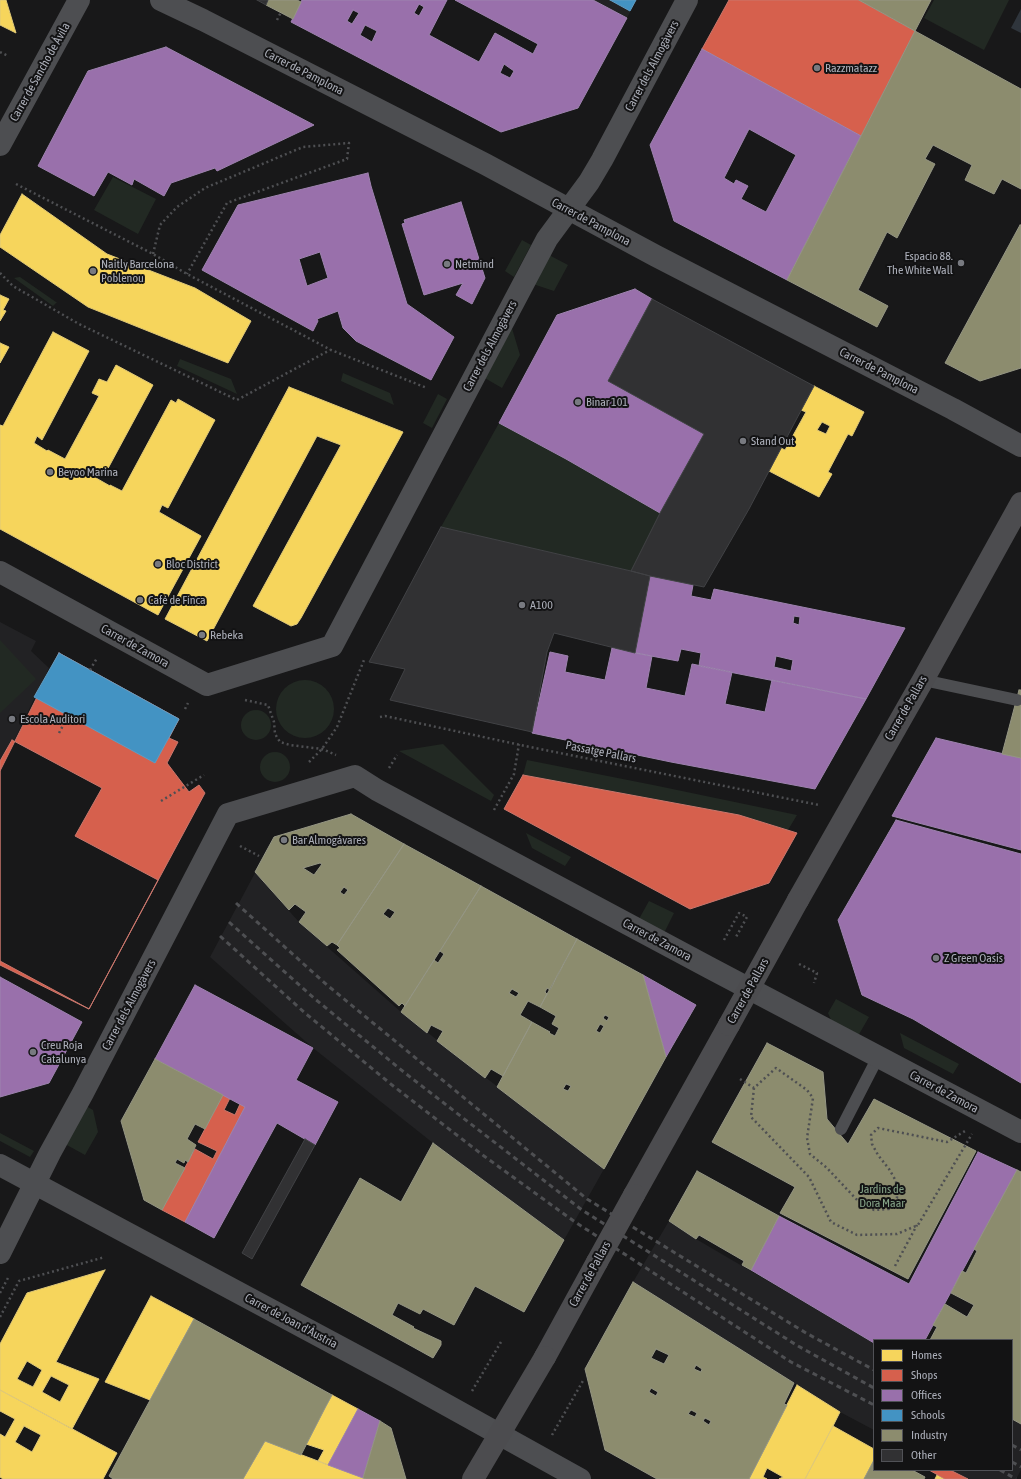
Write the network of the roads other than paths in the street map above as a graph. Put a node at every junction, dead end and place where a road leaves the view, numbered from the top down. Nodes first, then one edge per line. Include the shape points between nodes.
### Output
1 (79, 0) edge
2 (161, 0) edge
3 (687, 0) edge
4 (0, 145) edge
5 (569, 210) junction
6 (1021, 446) edge
7 (1021, 502) edge
8 (0, 572) edge
9 (276, 663) joint
10 (923, 680) junction
11 (1017, 700) dead end
12 (291, 795) joint
13 (878, 1057) junction
14 (841, 1129) dead end
15 (1021, 1132) edge
16 (0, 1165) edge
17 (34, 1184) junction
18 (0, 1253) edge
19 (473, 1479) edge
20 (580, 1479) edge

1 - 4 street, Carrer de Sancho de Ávila
2 - 5 street, Carrer de Pamplona via 485,164
3 - 5 street, Carrer dels Almogàvers via 602,160
5 - 6 street, Carrer de Pamplona
5 - 9 street, Carrer dels Almogàvers via 547,239 332,646
7 - 10 main road, Carrer de Pallars
8 - 9 street, Carrer de Zamora via 207,685
10 - 11 lane
10 - 19 main road, Carrer de Pallars, bridge via 545,1357
12 - 13 street, Carrer de Zamora via 355,776 404,805
12 - 17 street, Carrer dels Almogàvers via 228,814
13 - 14 lane
13 - 15 street, Carrer de Zamora
16 - 17 street, Carrer de Joan d'Àustria
17 - 18 street, Carrer dels Almogàvers
17 - 20 street, Carrer de Joan d'Àustria via 451,1408 545,1448

